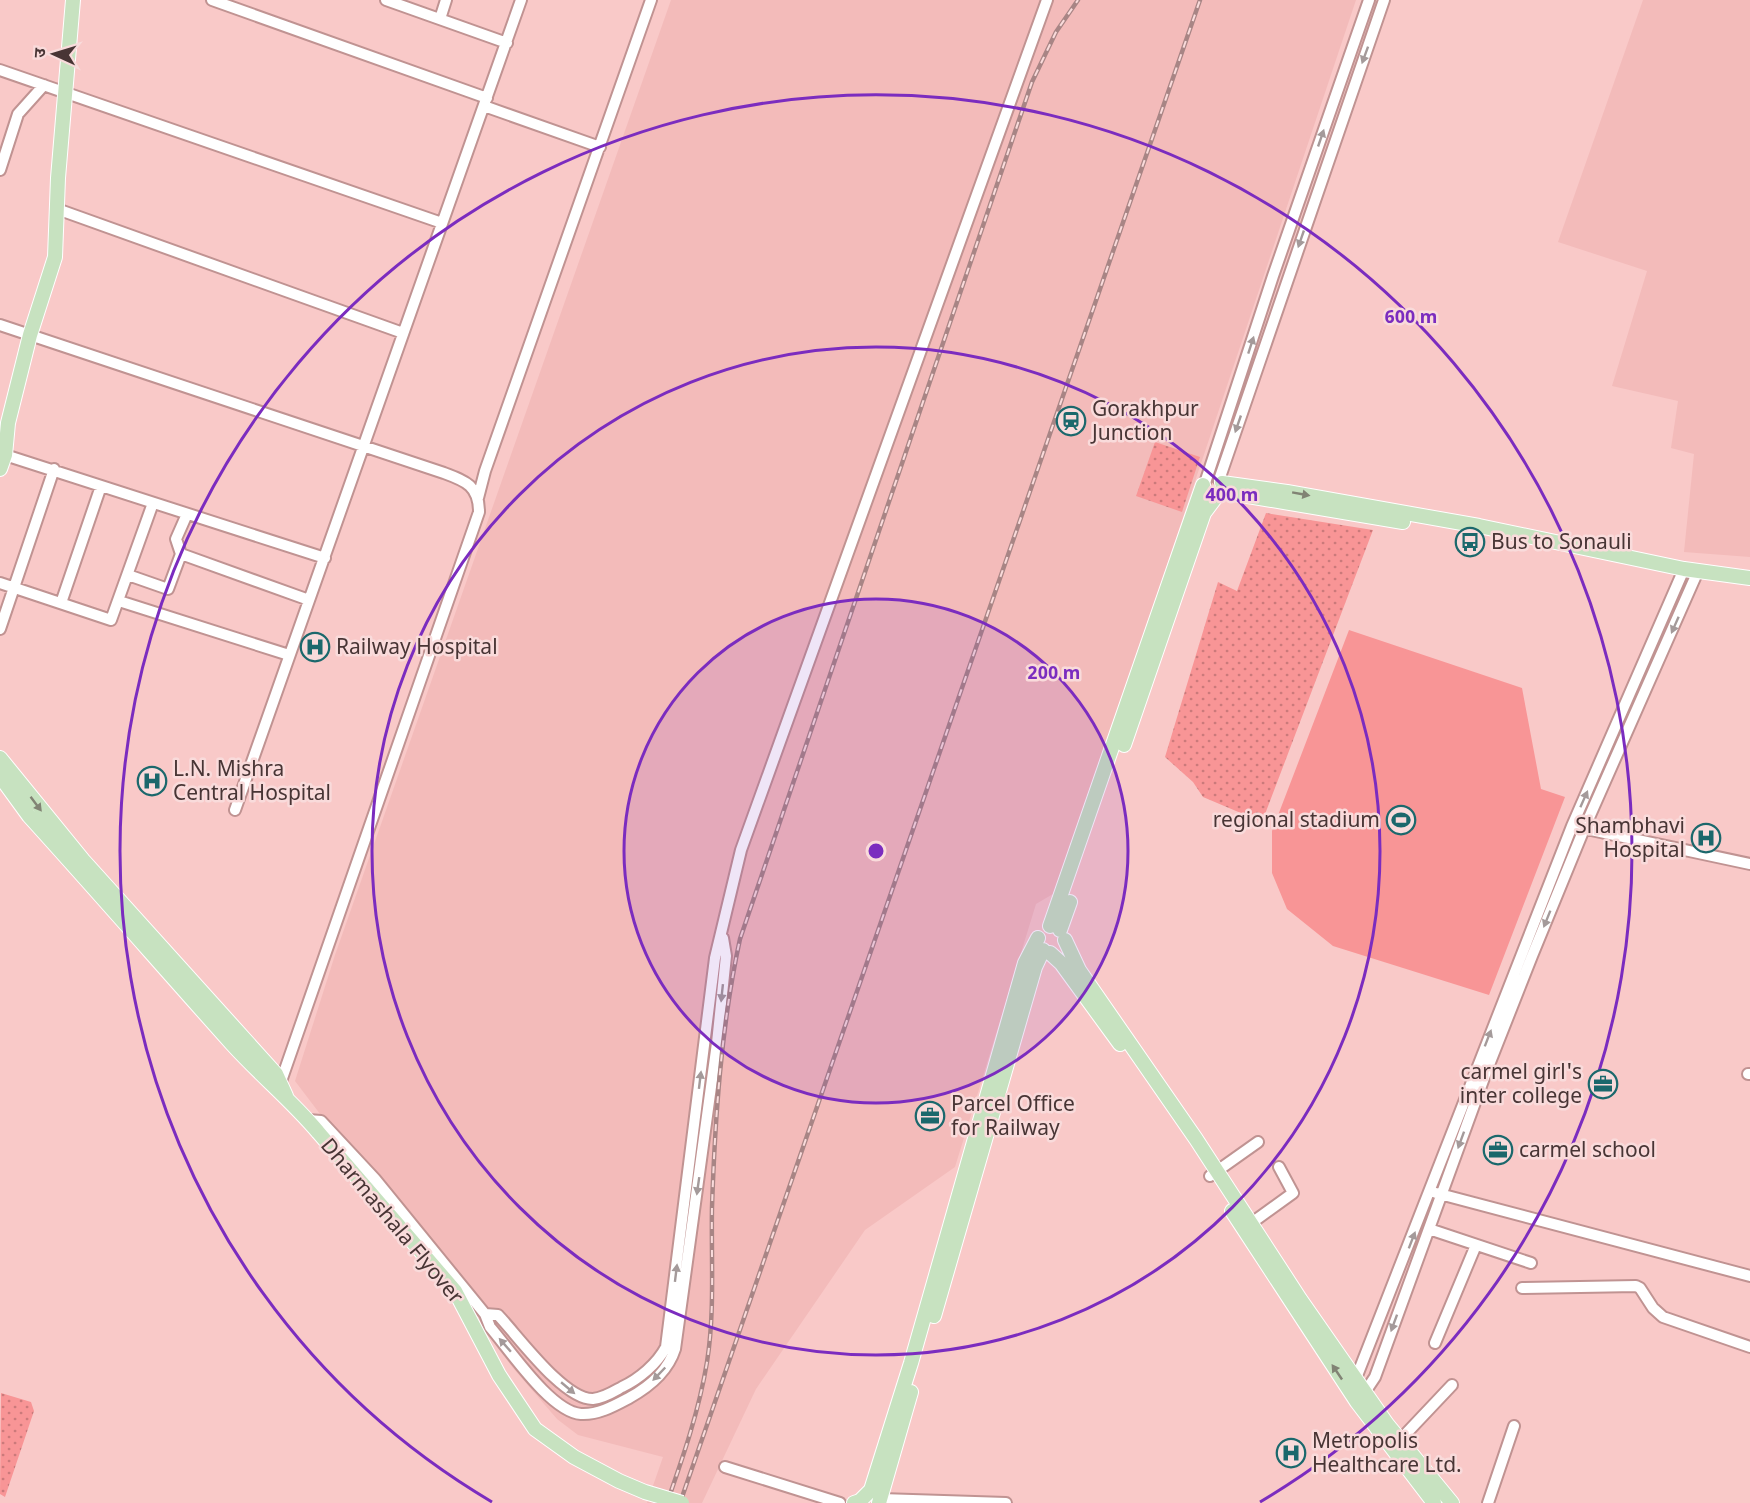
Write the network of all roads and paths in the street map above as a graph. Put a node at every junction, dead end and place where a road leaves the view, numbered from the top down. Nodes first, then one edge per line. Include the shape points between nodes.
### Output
1 (73, 0) edge
2 (212, 0) edge
3 (386, 0) edge
4 (446, 0) edge
5 (521, 0) edge
6 (651, 0) edge
7 (1047, 0) edge
8 (1370, 0) edge
9 (1384, 0) edge
10 (440, 19) junction
11 (507, 43) junction
12 (0, 70) edge
13 (44, 85) junction
14 (65, 93) junction
15 (485, 102) junction
16 (600, 147) junction
17 (0, 170) edge
18 (57, 209) junction
19 (442, 223) junction
20 (0, 325) edge
21 (403, 333) junction
22 (30, 334) junction
23 (8, 423) junction
24 (0, 437) edge
25 (364, 447) junction
26 (5, 455) junction
27 (0, 469) edge
28 (54, 469) junction
29 (101, 486) junction
30 (1215, 486) junction
31 (478, 499) junction
32 (153, 503) junction
33 (187, 514) junction
34 (181, 554) junction
35 (325, 558) junction
36 (1690, 574) junction
37 (128, 575) junction
38 (1750, 578) edge
39 (0, 583) edge
40 (1750, 585) edge
41 (14, 587) junction
42 (309, 600) junction
43 (119, 601) junction
44 (61, 603) junction
45 (0, 629) edge
46 (289, 655) junction
47 (0, 758) edge
48 (0, 776) edge
49 (235, 810) dead end
50 (1572, 826) junction
51 (1584, 829) junction
52 (1750, 864) edge
53 (1552, 893) junction
54 (1058, 932) junction
55 (723, 935) junction
56 (1044, 947) junction
57 (281, 1090) junction
58 (308, 1120) junction
59 (1258, 1142) dead end
60 (1279, 1167) dead end
61 (1214, 1174) junction
62 (1436, 1193) junction
63 (1247, 1226) junction
64 (1429, 1229) junction
65 (1476, 1245) junction
66 (1531, 1263) dead end
67 (1750, 1276) edge
68 (1522, 1288) dead end
69 (485, 1314) junction
70 (1435, 1343) dead end
71 (1750, 1347) edge
72 (1452, 1385) dead end
73 (1357, 1392) junction
74 (1514, 1426) dead end
75 (1400, 1440) junction
76 (725, 1467) dead end
77 (880, 1501) edge
78 (682, 1503) edge
79 (840, 1503) edge
80 (854, 1503) edge
81 (1005, 1503) edge
82 (1434, 1503) edge
83 (1452, 1503) edge
84 (1488, 1503) edge

1 - 14 main road
2 - 15 street
3 - 10 street
4 - 10 street
5 - 11 street
6 - 16 street
7 - 55 street via 763,785 741,850
30 -> 8 street via 1273,276
9 -> 30 street
10 - 11 street
11 - 15 street
12 - 13 street
13 - 14 street
13 - 17 street via 18,114
14 - 18 main road
14 - 19 street
15 - 16 street
15 - 19 street
16 - 31 street
18 - 21 street
18 - 22 main road via 55,257
19 - 21 street
20 - 22 street
21 - 25 street
22 - 23 main road
22 - 25 street
23 - 24 main road
23 - 26 main road
25 - 31 street via 466,481
25 - 35 street
26 - 27 main road
26 - 28 street
28 - 29 street
28 - 41 street
29 - 32 street
29 - 44 street
30 - 36 main road via 1287,492 1499,530
30 - 54 main road
31 - 57 street via 479,512
32 - 33 street
32 - 37 street
33 - 34 street via 176,539
33 - 35 street
34 - 37 street via 168,589
34 - 42 street
35 - 42 street
36 - 38 main road
36 - 40 main road
50 -> 36 street
36 -> 51 street
37 - 43 street
39 - 41 street
41 - 44 street
41 - 45 street
42 - 46 street
43 - 44 street via 111,620
43 - 46 street
46 - 49 street
47 -> 57 main road
48 - 57 main road via 28,816
50 - 51 street
50 - 53 street
51 - 52 street
51 - 53 street
53 - 62 street
54 - 56 main road via 1041,932
54 - 56 main road via 1062,947
54 - 61 main road
69 -> 55 street via 498,1315 569,1391 591,1399 630,1384 661,1356 668,1339 715,958
55 -> 69 street via 726,956 717,1043 672,1359 655,1380 632,1397 594,1414 569,1412 558,1405 490,1327
56 - 61 main road via 1060,963
56 - 77 main road
56 - 80 main road via 1025,963 871,1490
57 - 58 main road, Dharmashala Flyover
58 - 69 street via 321,1121 375,1179
58 - 78 main road, Dharmashala Flyover, bridge via 455,1291 499,1376 535,1429 611,1477
59 - 61 street
60 - 63 street via 1293,1193
61 - 63 main road
62 - 64 street
62 - 67 street
73 -> 62 street
63 - 73 main road
64 - 65 street
64 -> 73 street via 1375,1377
65 - 66 street
65 - 70 street
68 - 71 street via 1636,1286 1663,1317
72 - 75 street
73 - 75 main road
73 - 82 main road
74 - 84 street
75 - 83 main road
76 - 79 street
77 - 81 street

